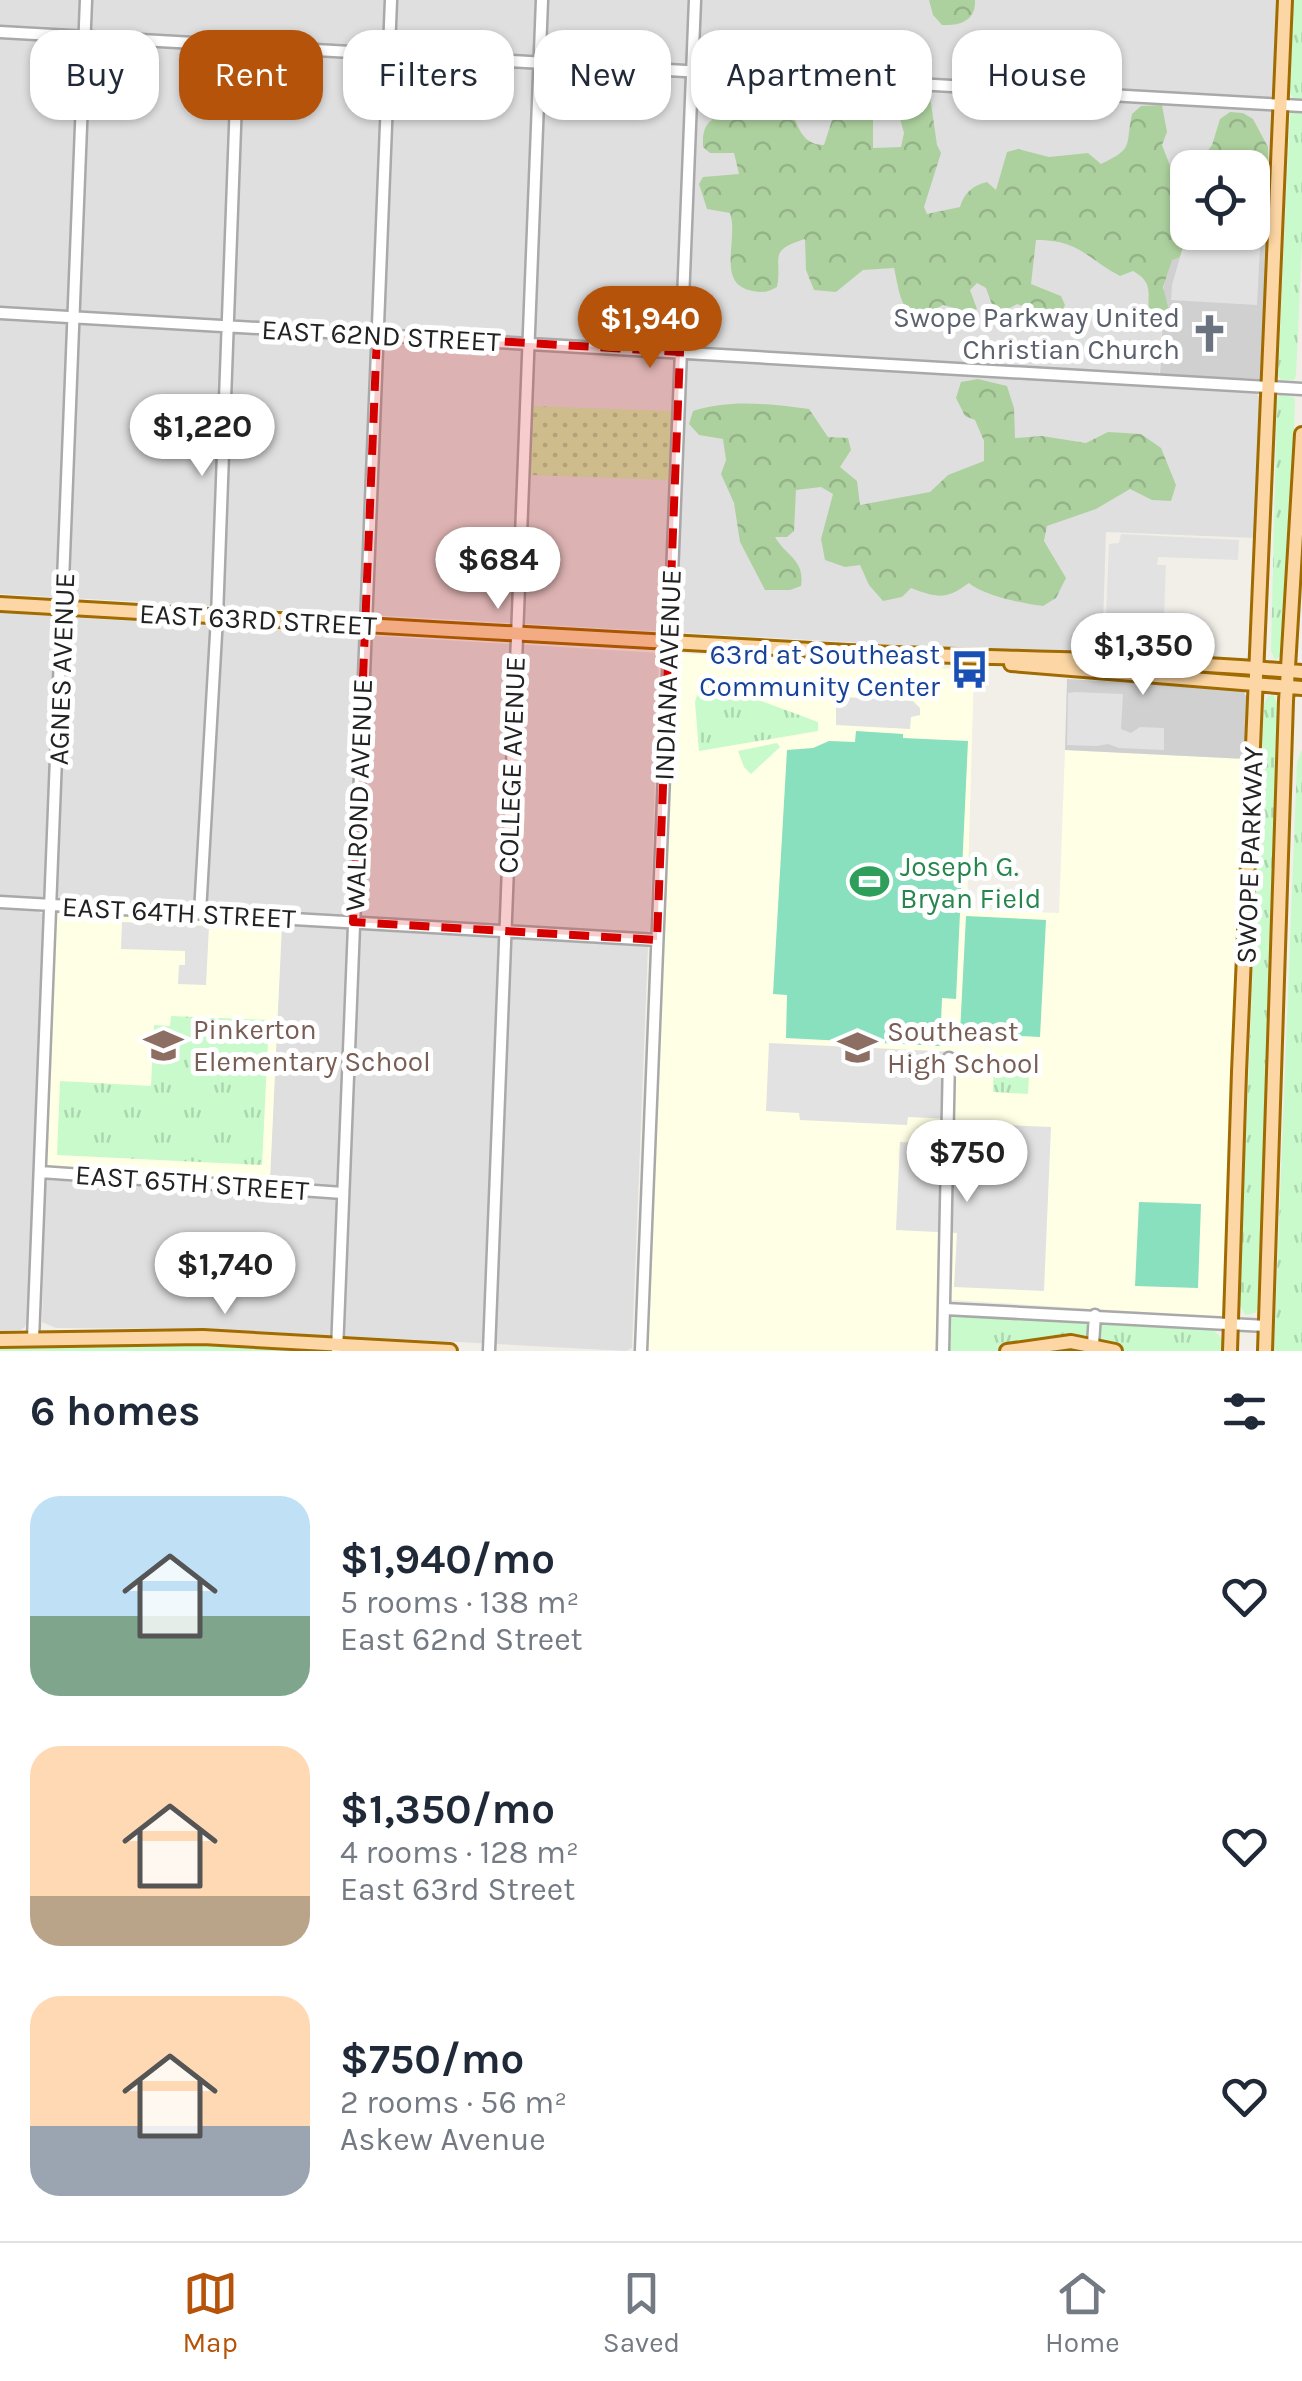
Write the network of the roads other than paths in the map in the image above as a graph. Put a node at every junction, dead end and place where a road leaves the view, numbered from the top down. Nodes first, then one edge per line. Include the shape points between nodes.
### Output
1 (86, 0) edge
2 (391, 0) edge
3 (542, 0) edge
4 (695, 0) edge
5 (1285, 0) edge
6 (85, 30) edge
7 (390, 30) edge
8 (541, 30) edge
9 (694, 30) edge
10 (0, 32) edge
11 (30, 33) edge
12 (932, 84) edge
13 (691, 94) edge
14 (1280, 104) junction
15 (1302, 106) edge
16 (82, 120) edge
17 (235, 120) edge
18 (386, 120) edge
19 (538, 120) edge
20 (0, 313) edge
21 (74, 317) junction
22 (228, 325) junction
23 (377, 334) junction
24 (528, 344) junction
25 (680, 352) junction
26 (1268, 387) junction
27 (1302, 389) edge
28 (1302, 434) edge
29 (0, 604) edge
30 (64, 608) junction
31 (216, 616) junction
32 (366, 625) junction
33 (516, 634) junction
34 (668, 642) junction
35 (1295, 671) edge
36 (1257, 675) junction
37 (1287, 686) junction
38 (1302, 688) edge
39 (0, 902) edge
40 (51, 904) junction
41 (200, 913) junction
42 (353, 922) junction
43 (504, 931) junction
44 (657, 940) junction
45 (949, 1058) dead end
46 (40, 1172) junction
47 (343, 1193) junction
48 (945, 1309) junction
49 (1095, 1315) junction
50 (1229, 1324) junction
51 (1266, 1326) junction
52 (33, 1339) junction
53 (0, 1340) edge
54 (1093, 1344) junction
55 (337, 1348) edge
56 (450, 1351) edge
57 (489, 1351) edge
58 (641, 1351) edge
59 (943, 1351) edge
60 (1006, 1351) edge
61 (1115, 1351) edge
62 (1230, 1351) edge
63 (1265, 1351) edge

1 - 6 street, AGNES AVENUE
2 - 7 street, WALROND AVENUE
3 - 8 street, COLLEGE AVENUE
4 - 9 street, INDIANA AVENUE
5 - 14 main road, SWOPE PARKWAY
10 - 11 street
12 - 14 street
13 - 25 street, INDIANA AVENUE
14 - 15 street
14 - 26 main road, SWOPE PARKWAY
16 - 21 street, AGNES AVENUE
17 - 22 street
18 - 23 street, WALROND AVENUE
19 - 24 street, COLLEGE AVENUE
20 - 21 street, EAST 62ND STREET
21 - 22 street, EAST 62ND STREET
21 - 30 street, AGNES AVENUE
22 - 23 street, EAST 62ND STREET
22 - 31 street
23 - 24 street, EAST 62ND STREET
23 - 32 street, WALROND AVENUE
24 - 25 street, EAST 62ND STREET
24 - 33 street, COLLEGE AVENUE
25 - 26 street, EAST 62ND STREET
25 - 34 street, INDIANA AVENUE
26 - 27 street, EAST 62ND STREET
26 - 36 main road, SWOPE PARKWAY
28 - 35 main road, SWOPE PARKWAY
29 - 30 main road, EAST 63RD STREET
30 - 31 main road, EAST 63RD STREET
30 - 40 street, AGNES AVENUE
31 - 32 main road, EAST 63RD STREET
31 - 41 street
32 - 33 main road, EAST 63RD STREET
32 - 42 street, WALROND AVENUE
33 - 34 main road, EAST 63RD STREET
33 - 43 street, COLLEGE AVENUE
34 - 36 main road, EAST 63RD STREET via 1122,660
34 - 44 street, INDIANA AVENUE
35 - 36 main road, EAST 63RD STREET
35 - 37 main road, SWOPE PARKWAY
36 - 37 main road, EAST 63RD STREET
36 - 50 main road, SWOPE PARKWAY
37 - 38 main road, EAST 63RD STREET
37 - 51 main road, SWOPE PARKWAY
39 - 40 street, EAST 64TH STREET
40 - 41 street, EAST 64TH STREET
40 - 46 street, AGNES AVENUE
41 - 42 street, EAST 64TH STREET
42 - 43 street, EAST 64TH STREET
42 - 47 street, WALROND AVENUE
43 - 44 street, EAST 64TH STREET
43 - 57 street, COLLEGE AVENUE
44 - 58 street, INDIANA AVENUE
45 - 48 street
46 - 47 street, EAST 65TH STREET
46 - 52 street, AGNES AVENUE
47 - 55 street, WALROND AVENUE
48 - 49 street
48 - 59 street
49 - 50 street
49 - 54 street
50 - 51 street
50 - 62 main road, SWOPE PARKWAY
51 - 63 main road, SWOPE PARKWAY
52 - 53 main road
52 - 55 main road via 204,1337
54 - 60 main road
54 - 61 main road
55 - 56 main road

